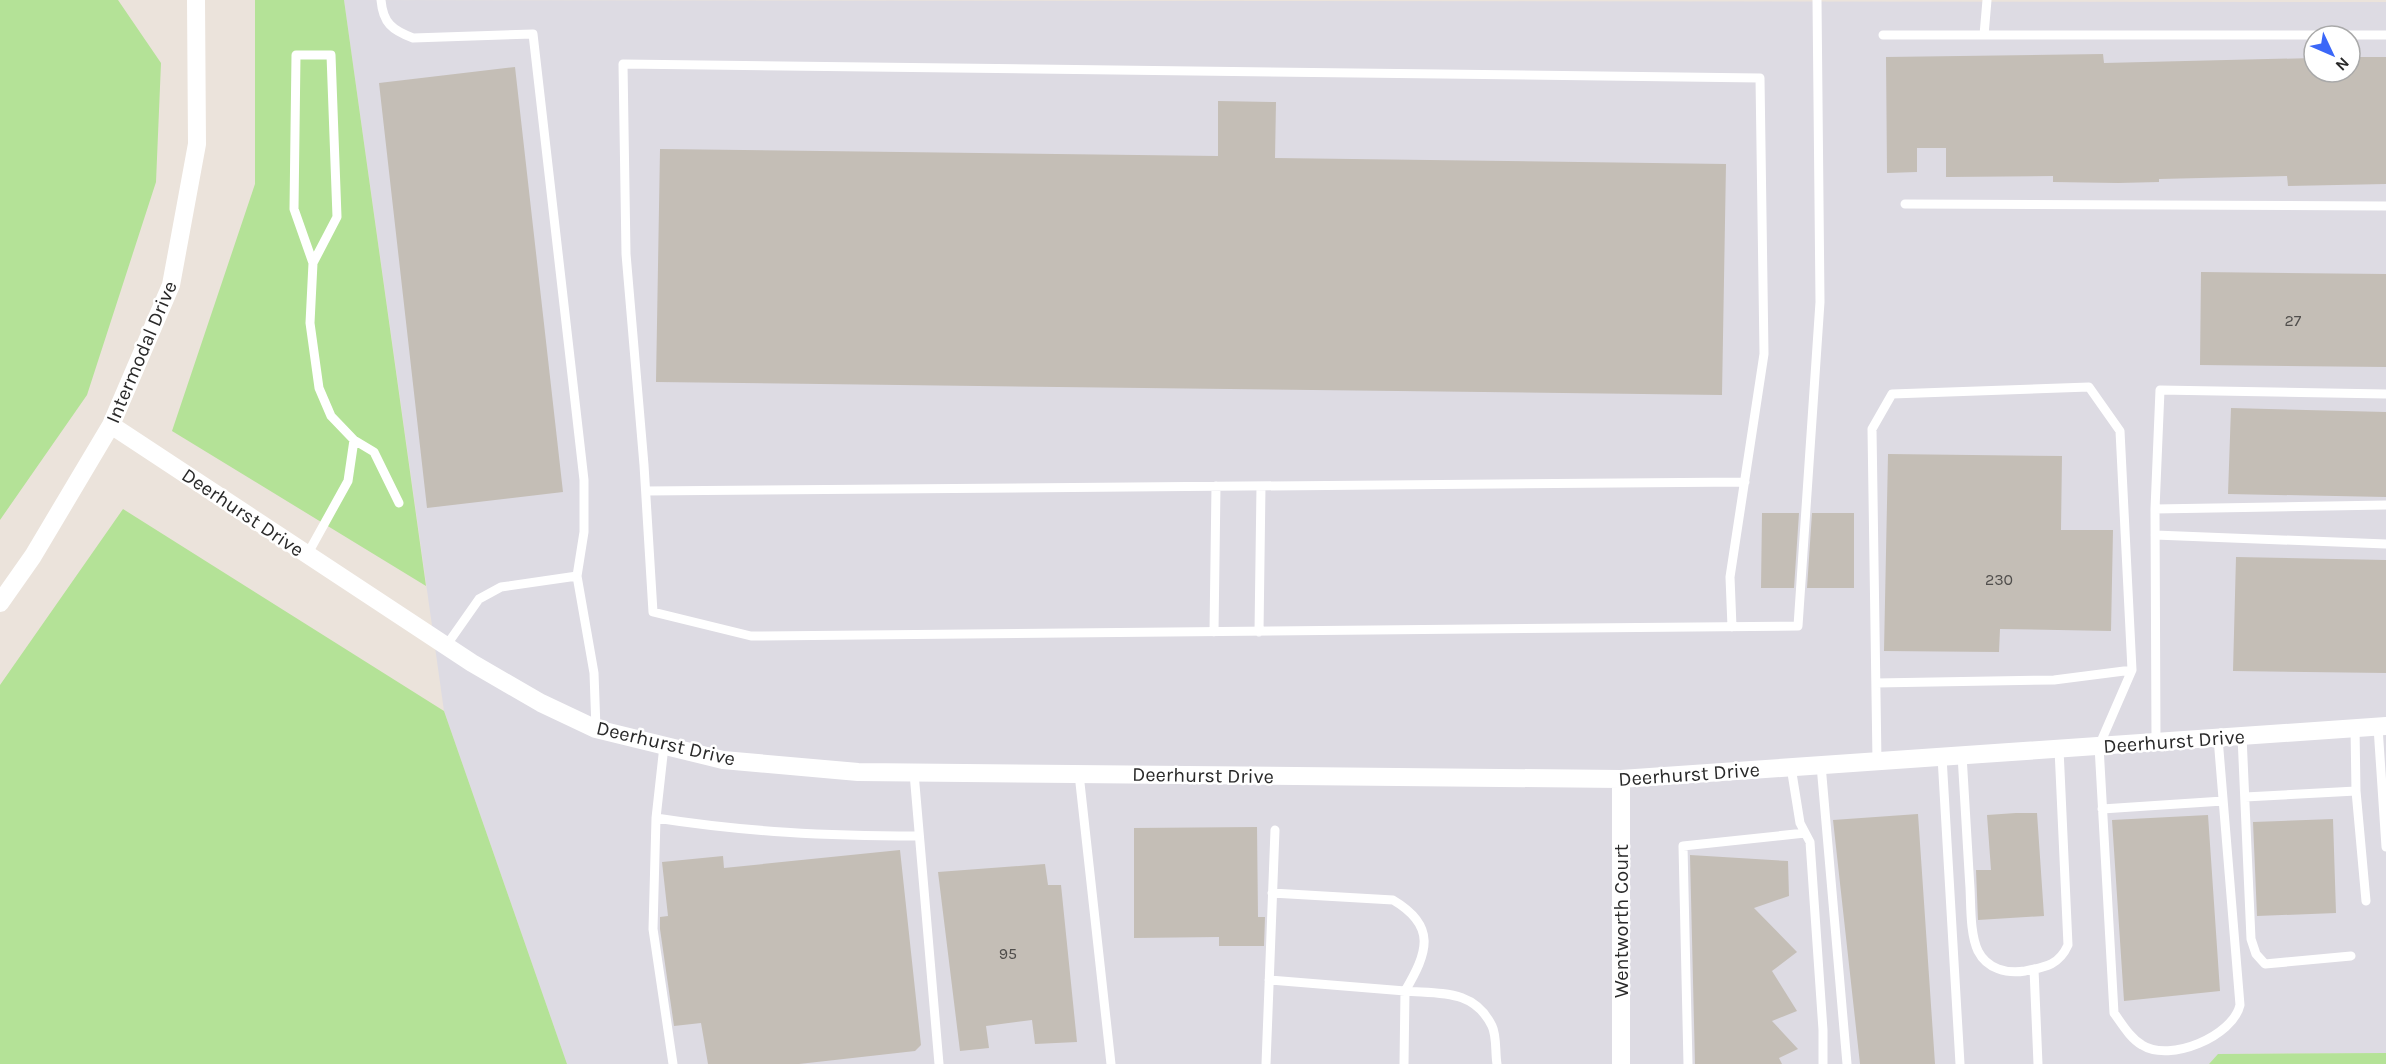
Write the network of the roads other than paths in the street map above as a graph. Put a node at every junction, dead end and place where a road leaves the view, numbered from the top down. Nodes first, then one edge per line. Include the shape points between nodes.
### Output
1 (196, 0) edge
2 (381, 0) edge
3 (1817, 0) edge
4 (1987, 0) edge
5 (1883, 35) dead end
6 (1984, 35) junction
7 (2386, 35) edge
8 (1905, 204) dead end
9 (2386, 206) edge
10 (313, 264) junction
11 (2386, 394) edge
12 (111, 425) junction
13 (354, 440) junction
14 (1745, 482) junction
15 (1216, 486) junction
16 (1261, 486) junction
17 (646, 490) junction
18 (399, 503) dead end
19 (2386, 505) edge
20 (2155, 509) junction
21 (2155, 535) junction
22 (2386, 544) edge
23 (307, 555) junction
24 (577, 576) junction
25 (0, 603) edge
26 (1732, 627) junction
27 (1215, 632) junction
28 (1259, 632) junction
29 (446, 646) junction
30 (2132, 670) junction
31 (1875, 683) junction
32 (2382, 727) edge
33 (2355, 728) junction
34 (596, 729) junction
35 (2242, 736) junction
36 (2218, 738) junction
37 (2156, 742) junction
38 (664, 746) junction
39 (2099, 746) junction
40 (2059, 749) junction
41 (1962, 755) junction
42 (1942, 757) junction
43 (1876, 761) junction
44 (1821, 765) junction
45 (1791, 767) junction
46 (914, 773) junction
47 (1079, 774) junction
48 (1621, 779) junction
49 (2356, 791) junction
50 (2245, 797) junction
51 (2223, 801) junction
52 (2103, 809) junction
53 (656, 818) junction
54 (1275, 830) dead end
55 (1805, 833) junction
56 (917, 836) junction
57 (2386, 847) edge
58 (1272, 893) junction
59 (2366, 901) dead end
60 (2351, 956) dead end
61 (2034, 969) junction
62 (1269, 980) junction
63 (1406, 992) junction
64 (673, 1064) edge
65 (939, 1064) edge
66 (1111, 1064) edge
67 (1266, 1064) edge
68 (1404, 1064) edge
69 (1497, 1064) edge
70 (1621, 1064) edge
71 (1688, 1064) edge
72 (1822, 1064) edge
73 (1847, 1064) edge
74 (1960, 1064) edge
75 (2037, 1064) edge

1 - 12 street, Intermodal Drive via 197,144 171,285
2 - 24 lane via 382,15 396,32 413,38 533,34 584,480 584,532
3 - 26 lane via 1820,302 1798,626
4 - 6 lane
5 - 6 lane
6 - 7 lane
8 - 9 lane
10 - 10 lane via 338,217 331,55 296,55 294,209
10 - 13 lane via 310,323 320,387 331,416
11 - 20 lane via 2160,390
12 - 23 street, Deerhurst Drive
12 - 25 street, Intermodal Drive via 33,556
13 - 18 lane via 374,452
13 - 23 lane via 348,481
14 - 16 lane
14 - 17 lane via 1764,354 1760,78 623,64 626,254
14 - 26 lane via 1730,577
15 - 16 lane
15 - 17 lane
15 - 27 lane
16 - 28 lane
17 - 27 lane via 653,612 751,636
19 - 20 lane
20 - 21 lane
21 - 22 lane
21 - 37 lane
23 - 29 street, Deerhurst Drive
24 - 29 lane via 501,587 479,599
24 - 34 lane via 594,673
26 - 28 lane
27 - 28 lane
29 - 34 street, Deerhurst Drive via 541,703
30 - 31 lane via 2054,680
30 - 31 lane via 2120,430 2089,387 1892,394 1872,429
30 - 39 lane
31 - 43 lane
32 - 33 street, Deerhurst Drive
32 - 57 lane
33 - 35 street, Deerhurst Drive
33 - 49 lane
34 - 38 street, Deerhurst Drive
35 - 36 street, Deerhurst Drive
35 - 50 lane
36 - 37 street, Deerhurst Drive
36 - 51 lane
37 - 39 street, Deerhurst Drive
38 - 46 street, Deerhurst Drive via 723,760
38 - 53 lane
39 - 40 street, Deerhurst Drive
39 - 52 lane
40 - 41 street, Deerhurst Drive
40 - 61 lane via 2068,945 2061,959
41 - 42 street, Deerhurst Drive
41 - 61 lane via 1972,920 1978,951 2002,972
42 - 43 street, Deerhurst Drive
42 - 74 lane
43 - 44 street, Deerhurst Drive
44 - 45 street, Deerhurst Drive
44 - 73 lane
45 - 48 street, Deerhurst Drive
45 - 55 lane
46 - 47 street, Deerhurst Drive
46 - 56 lane
47 - 48 street, Deerhurst Drive
47 - 66 lane
48 - 70 street, Wentworth Court
49 - 50 lane
49 - 59 lane
50 - 60 lane via 2251,939 2256,954 2265,964
51 - 52 lane
51 - 52 lane via 2240,1005 2238,1015 2218,1035 2174,1052 2143,1047 2114,1013
53 - 56 lane via 717,828 816,836
53 - 64 lane via 653,929
54 - 58 lane
55 - 71 lane via 1683,846
55 - 72 lane via 1810,842
56 - 65 lane
58 - 62 lane
58 - 63 lane via 1393,900 1409,909 1422,924 1423,961
61 - 75 lane
62 - 63 lane
62 - 67 lane
63 - 68 lane
63 - 69 lane via 1461,995 1473,1002 1492,1027

